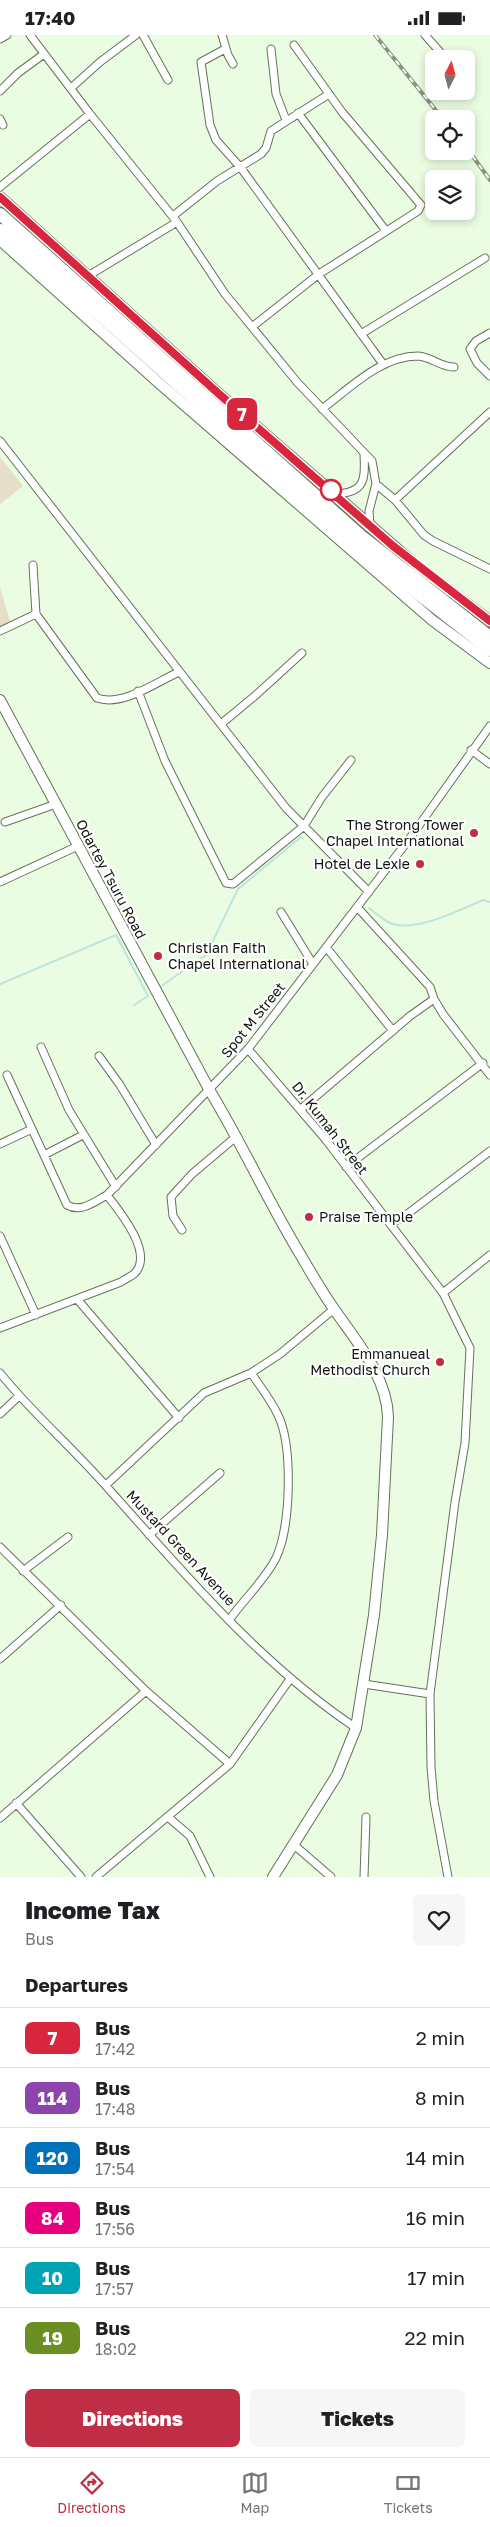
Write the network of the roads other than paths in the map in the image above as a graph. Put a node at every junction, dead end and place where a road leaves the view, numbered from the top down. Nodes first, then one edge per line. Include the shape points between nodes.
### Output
1 (7, 35) edge
2 (30, 35) edge
3 (136, 35) edge
4 (142, 35) edge
5 (222, 35) edge
6 (425, 35) edge
7 (0, 39) edge
8 (294, 45) dead end
9 (225, 49) junction
10 (271, 49) dead end
11 (438, 50) edge
12 (44, 54) junction
13 (233, 64) dead end
14 (168, 80) dead end
15 (72, 88) junction
16 (0, 91) edge
17 (329, 94) junction
18 (298, 113) junction
19 (90, 114) junction
20 (286, 120) junction
21 (241, 168) junction
22 (0, 187) edge
23 (0, 197) edge
24 (0, 214) edge
25 (175, 219) junction
26 (0, 230) edge
27 (386, 231) junction
28 (0, 240) edge
29 (485, 258) dead end
30 (319, 274) junction
31 (88, 276) junction
32 (252, 327) junction
33 (490, 333) edge
34 (362, 334) junction
35 (384, 364) junction
36 (454, 367) dead end
37 (490, 376) edge
38 (322, 409) junction
39 (490, 412) edge
40 (0, 441) edge
41 (364, 453) junction
42 (376, 484) junction
43 (335, 494) junction
44 (395, 500) junction
45 (370, 525) junction
46 (33, 565) dead end
47 (490, 569) edge
48 (36, 614) junction
49 (490, 621) edge
50 (0, 631) edge
51 (490, 637) edge
52 (490, 650) edge
53 (302, 653) dead end
54 (490, 663) edge
55 (179, 671) junction
56 (138, 691) junction
57 (1, 703) edge
58 (221, 724) junction
59 (490, 725) edge
60 (471, 750) junction
61 (351, 760) dead end
62 (490, 764) edge
63 (56, 804) junction
64 (5, 822) dead end
65 (304, 826) junction
66 (78, 846) junction
67 (0, 882) edge
68 (369, 892) junction
69 (357, 907) junction
70 (281, 911) dead end
71 (326, 947) junction
72 (313, 964) junction
73 (434, 999) junction
74 (393, 1031) junction
75 (41, 1047) dead end
76 (248, 1049) junction
77 (98, 1056) dead end
78 (483, 1063) junction
79 (7, 1075) dead end
80 (490, 1075) edge
81 (210, 1091) junction
82 (301, 1109) junction
83 (32, 1129) junction
84 (83, 1135) junction
85 (237, 1136) junction
86 (0, 1144) edge
87 (156, 1145) junction
88 (490, 1151) edge
89 (44, 1155) junction
90 (346, 1167) junction
91 (116, 1187) junction
92 (107, 1195) junction
93 (390, 1224) junction
94 (182, 1230) dead end
95 (0, 1236) edge
96 (490, 1255) edge
97 (443, 1293) junction
98 (77, 1299) junction
99 (334, 1309) junction
100 (36, 1315) junction
101 (0, 1328) edge
102 (0, 1373) edge
103 (251, 1373) junction
104 (19, 1396) junction
105 (0, 1414) edge
106 (179, 1418) junction
107 (220, 1473) dead end
108 (106, 1485) junction
109 (148, 1535) junction
110 (68, 1537) dead end
111 (0, 1547) edge
112 (23, 1571) junction
113 (61, 1605) junction
114 (230, 1619) junction
115 (0, 1659) edge
116 (290, 1679) junction
117 (364, 1684) junction
118 (146, 1691) junction
119 (430, 1694) junction
120 (356, 1728) junction
121 (230, 1764) junction
122 (16, 1803) junction
123 (168, 1817) junction
124 (366, 1817) dead end
125 (0, 1818) edge
126 (293, 1844) junction
127 (81, 1877) edge
128 (96, 1877) edge
129 (210, 1877) edge
130 (273, 1877) edge
131 (331, 1877) edge
132 (364, 1877) edge
133 (448, 1877) edge

1 - 7 street
2 - 12 street
3 - 15 street
4 - 14 street
5 - 9 street
6 - 11 street
8 - 17 street
9 - 13 street
9 - 21 street via 204,59 201,63 202,76 212,133
10 - 20 street via 276,94
12 - 15 street
12 - 16 street
15 - 19 street
17 - 18 street
17 - 27 street via 421,205 418,211
18 - 20 street
18 - 27 street
19 - 22 street
19 - 25 street
20 - 21 street via 271,131 266,148
21 - 25 street via 217,181
21 - 30 street
23 - 31 street
24 - 51 highway via 362,535
25 - 31 street
25 - 32 street via 225,294
26 - 52 highway via 363,550
27 - 30 street
28 - 54 street via 432,620
29 - 34 street
30 - 32 street
30 - 34 street
31 - 43 street
32 - 38 street
33 - 37 street via 470,349 477,363
34 - 35 street
35 - 36 street via 417,356 445,367
35 - 38 street
38 - 41 street
39 - 44 street
40 - 55 street
41 - 42 street via 372,461
41 - 43 street via 365,476 362,483 356,490
42 - 44 street
42 - 45 street via 369,511
43 - 45 street
44 - 47 street via 424,535
45 - 49 street via 417,566
46 - 48 street
48 - 50 street
48 - 56 street via 97,698 106,701 122,699
53 - 58 street
55 - 56 street
55 - 58 street
56 - 65 street via 165,761 226,883 234,884
57 - 63 street, Odartey Tsuru Road
58 - 65 street via 286,808
59 - 60 street, Spot M Street
60 - 62 street
60 - 68 street, Spot M Street
61 - 65 street
63 - 64 street
63 - 66 street, Odartey Tsuru Road
65 - 68 street
66 - 67 street
66 - 81 street, Odartey Tsuru Road
68 - 69 street, Spot M Street
69 - 71 street, Spot M Street
69 - 73 street via 430,987
70 - 72 street
71 - 72 street, Spot M Street
71 - 74 street
72 - 76 street, Spot M Street
73 - 74 street
73 - 78 street
74 - 82 street
75 - 84 street
76 - 81 street, Spot M Street
76 - 82 street, Dr. Kumah Street
77 - 87 street via 120,1085
78 - 80 street
78 - 90 street
79 - 83 street
81 - 85 street, Odartey Tsuru Road
81 - 87 street, Spot M Street
82 - 90 street, Dr. Kumah Street
83 - 86 street
83 - 89 street
84 - 89 street
84 - 91 street
85 - 94 street via 192,1174 171,1197 173,1216
85 - 99 street, Odartey Tsuru Road via 300,1255
87 - 91 street, Spot M Street
88 - 93 street
89 - 92 street, Spot M Street via 67,1205 73,1209 82,1209
90 - 93 street, Dr. Kumah Street
91 - 92 street, Spot M Street
92 - 98 street via 133,1233 141,1261 135,1273 128,1278
93 - 97 street, Dr. Kumah Street
95 - 100 street
96 - 97 street
97 - 119 street, Dr. Kumah Street via 467,1340 470,1356 465,1443
98 - 100 street
98 - 106 street
99 - 103 street via 280,1354
99 - 117 street, Odartey Tsuru Road via 371,1364 388,1406 382,1535
100 - 101 street
102 - 104 street, Mustard Green Avenue
103 - 106 street via 214,1387
103 - 114 street via 278,1415 286,1440 289,1463 285,1511 276,1558
104 - 105 street
104 - 108 street, Mustard Green Avenue
106 - 108 street
107 - 109 street
108 - 109 street, Mustard Green Avenue
109 - 114 street, Mustard Green Avenue
110 - 112 street
111 - 112 street
112 - 113 street
113 - 115 street
113 - 118 street
114 - 116 street, Mustard Green Avenue
116 - 120 street, Mustard Green Avenue
116 - 121 street
117 - 119 street
117 - 120 street, Odartey Tsuru Road
118 - 121 street
118 - 122 street
119 - 133 street, Dr. Kumah Street via 430,1767
120 - 126 street, Odartey Tsuru Road via 337,1775
121 - 123 street
122 - 125 street
122 - 127 street
123 - 128 street
123 - 129 street via 190,1835
124 - 132 street
126 - 130 street, Odartey Tsuru Road
126 - 131 street

